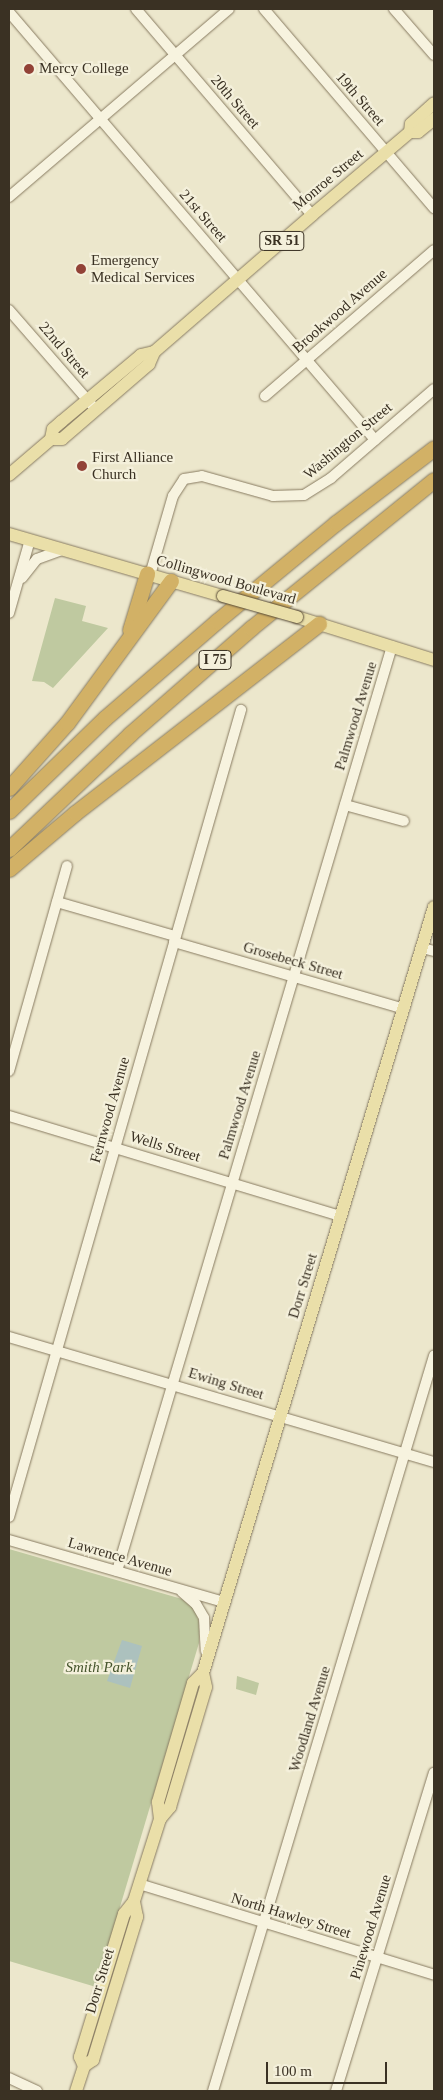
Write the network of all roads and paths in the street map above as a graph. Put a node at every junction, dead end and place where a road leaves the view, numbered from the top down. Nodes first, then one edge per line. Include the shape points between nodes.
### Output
1 (136, 9) edge
2 (229, 9) edge
3 (264, 9) edge
4 (394, 9) edge
5 (9, 12) edge
6 (175, 55) junction
7 (434, 55) edge
8 (434, 103) edge
9 (100, 119) junction
10 (434, 119) edge
11 (410, 132) junction
12 (387, 152) junction
13 (9, 197) edge
14 (434, 208) edge
15 (312, 215) junction
16 (434, 250) edge
17 (238, 280) junction
18 (9, 310) edge
19 (307, 360) junction
20 (434, 389) edge
21 (265, 396) dead end
22 (91, 405) junction
23 (375, 440) junction
24 (434, 447) edge
25 (9, 475) edge
26 (433, 481) edge
27 (9, 534) edge
28 (30, 540) junction
29 (62, 550) junction
30 (148, 574) junction
31 (171, 581) junction
32 (17, 585) junction
33 (9, 613) edge
34 (319, 624) junction
35 (126, 641) junction
36 (392, 646) junction
37 (434, 660) edge
38 (241, 710) dead end
39 (9, 788) edge
40 (345, 806) junction
41 (9, 811) edge
42 (404, 821) dead end
43 (9, 849) edge
44 (67, 866) dead end
45 (9, 869) edge
46 (57, 902) junction
47 (434, 908) edge
48 (174, 939) junction
49 (428, 949) edge
50 (294, 976) junction
51 (404, 1009) junction
52 (9, 1071) edge
53 (9, 1116) edge
54 (115, 1147) junction
55 (232, 1184) junction
56 (341, 1216) junction
57 (9, 1337) edge
58 (56, 1350) junction
59 (434, 1356) edge
60 (173, 1384) junction
61 (281, 1416) junction
62 (406, 1453) junction
63 (434, 1462) edge
64 (9, 1518) edge
65 (9, 1540) edge
66 (117, 1571) junction
67 (175, 1588) junction
68 (224, 1602) junction
69 (204, 1667) junction
70 (434, 1772) edge
71 (139, 1884) junction
72 (264, 1924) junction
73 (377, 1958) junction
74 (434, 1975) edge
75 (9, 2078) edge
76 (37, 2091) edge
77 (76, 2091) edge
78 (213, 2091) edge
79 (336, 2091) edge

1 - 6 street, 20th Street
2 - 6 street
3 - 12 street, 19th Street
4 - 7 street
5 - 9 street, 21st Street
6 - 9 street
6 - 15 street, 20th Street
8 - 11 main road, Monroe Street / SR 51 via 411,124
9 - 13 street
9 - 17 street, 21st Street
10 - 11 main road, Monroe Street / SR 51 via 418,132
11 - 12 main road, Monroe Street / SR 51
12 - 14 street, 19th Street
12 - 15 main road, Monroe Street / SR 51
15 - 17 main road, Monroe Street / SR 51
16 - 19 street, Brookwood Avenue
17 - 19 street, 21st Street
17 - 22 main road, Monroe Street / SR 51 via 154,352 141,355
18 - 22 street, 22nd Street
19 - 21 street, Brookwood Avenue
19 - 23 street, 21st Street
20 - 23 street, Washington Street
22 - 25 main road, Monroe Street / SR 51 via 53,429 51,439
23 - 30 street, Washington Street via 316,489 290,497 273,496 202,476 184,479 173,496
24 - 41 highway, I 75 via 217,621 105,718
26 - 43 highway, I 75 via 251,628 130,734
27 - 28 main road, Collingwood Boulevard
28 - 29 main road, Collingwood Boulevard
28 - 32 street
29 - 30 main road, Collingwood Boulevard
29 - 32 street via 37,559
30 - 31 main road, Collingwood Boulevard
30 - 35 highway
31 - 34 main road, Collingwood Boulevard, bridge
31 - 35 highway
32 - 33 street
34 - 36 main road, Collingwood Boulevard
34 - 45 highway via 75,813
35 - 39 highway via 66,723
36 - 37 main road, Collingwood Boulevard
36 - 40 street, Palmwood Avenue
38 - 48 street, Fernwood Avenue
40 - 42 street
40 - 50 street, Palmwood Avenue
44 - 46 street
46 - 48 street, Grosebeck Street
46 - 52 street
47 - 49 main road, Dorr Street
48 - 50 street, Grosebeck Street
48 - 54 street, Fernwood Avenue
49 - 51 main road, Dorr Street
50 - 51 street, Grosebeck Street
50 - 55 street, Palmwood Avenue
51 - 56 main road, Dorr Street
53 - 54 street, Wells Street
54 - 55 street, Wells Street
54 - 58 street, Fernwood Avenue
55 - 56 street, Wells Street
55 - 60 street, Palmwood Avenue
56 - 61 main road, Dorr Street
57 - 58 street, Ewing Street
58 - 60 street, Ewing Street
58 - 64 street, Fernwood Avenue
59 - 62 street, Woodland Avenue
60 - 61 street, Ewing Street
60 - 66 street, Palmwood Avenue
61 - 62 street, Ewing Street
61 - 68 main road, Dorr Street
62 - 63 street, Ewing Street
62 - 72 street, Woodland Avenue
65 - 66 street, Lawrence Avenue
66 - 67 street, Lawrence Avenue
67 - 68 street, Lawrence Avenue
67 - 69 street via 192,1599 204,1618
68 - 69 main road, Dorr Street
69 - 71 main road, Dorr Street via 206,1687 170,1807 160,1819
70 - 73 street, Pinewood Avenue
71 - 72 street, North Hawley Street
71 - 77 main road, Dorr Street via 134,1901 124,1914 80,2057 84,2066
72 - 73 street, North Hawley Street
72 - 78 street, Woodland Avenue
73 - 74 street, North Hawley Street
73 - 79 street, Pinewood Avenue
75 - 76 street

